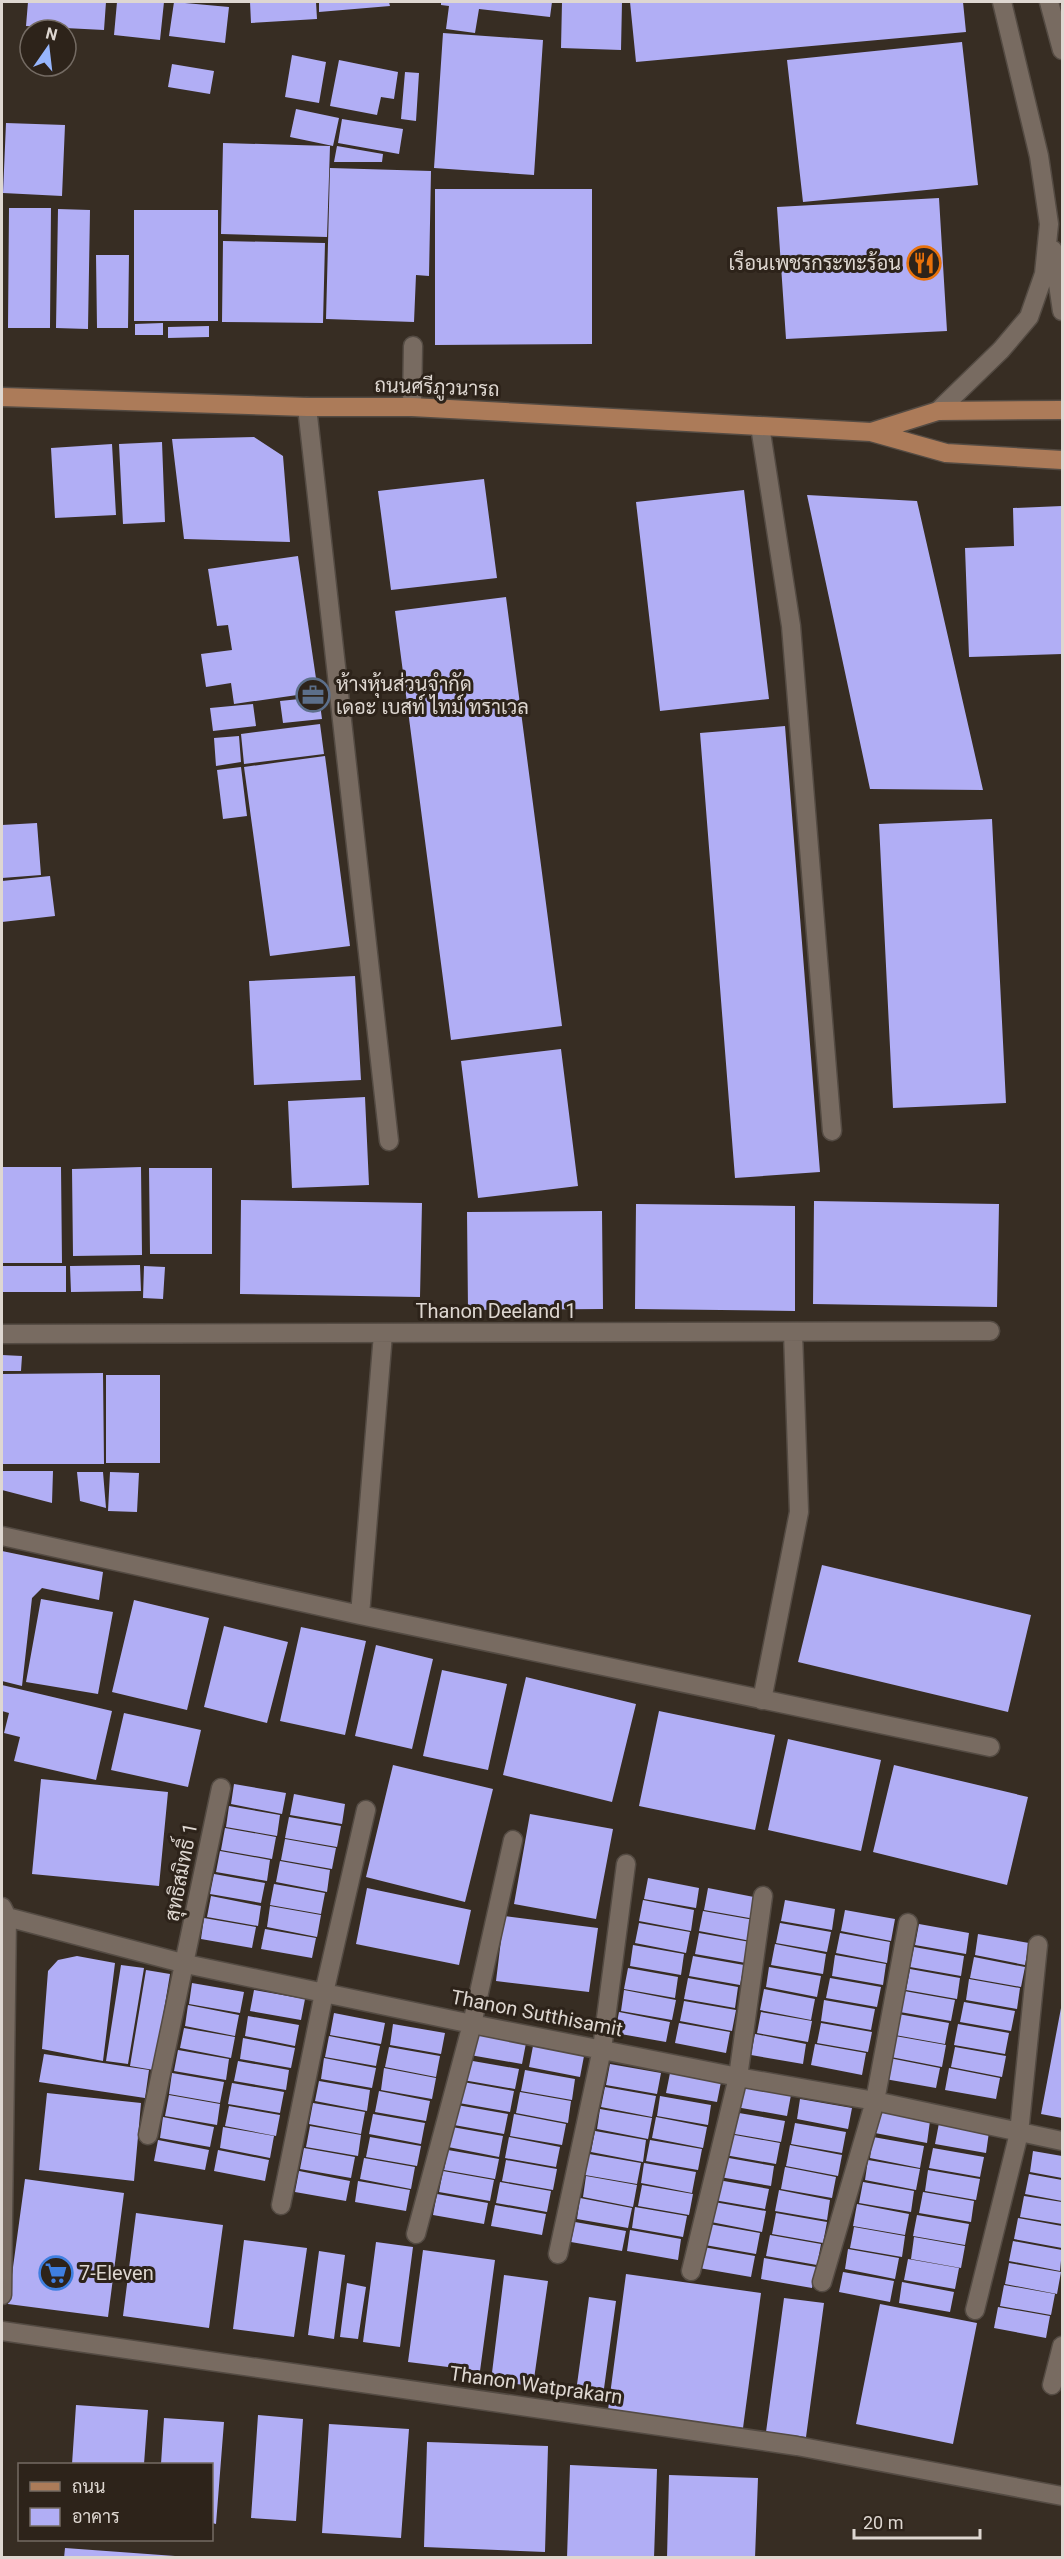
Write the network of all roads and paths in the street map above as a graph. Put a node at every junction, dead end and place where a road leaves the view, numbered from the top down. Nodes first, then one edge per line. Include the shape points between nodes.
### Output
1 (1002, 2) edge
2 (1049, 2) edge
3 (1062, 50) edge
4 (1048, 216) junction
5 (1062, 311) edge
6 (412, 346) dead end
7 (2, 397) edge
8 (307, 407) junction
9 (412, 407) junction
10 (1062, 410) edge
11 (938, 411) junction
12 (760, 426) junction
13 (871, 432) junction
14 (1062, 460) edge
15 (832, 1131) dead end
16 (389, 1141) dead end
17 (990, 1331) dead end
18 (793, 1332) junction
19 (2, 1334) edge
20 (383, 1334) junction
21 (2, 1536) edge
22 (360, 1616) junction
23 (762, 1700) junction
24 (990, 1747) dead end
25 (221, 1788) dead end
26 (366, 1810) dead end
27 (513, 1840) dead end
28 (626, 1864) dead end
29 (763, 1896) dead end
30 (4, 1911) edge
31 (908, 1923) dead end
32 (1038, 1945) dead end
33 (186, 1964) junction
34 (324, 1993) junction
35 (472, 2024) junction
36 (603, 2049) junction
37 (738, 2077) junction
38 (875, 2101) junction
39 (1019, 2133) junction
40 (148, 2134) dead end
41 (1062, 2141) edge
42 (281, 2205) dead end
43 (416, 2234) dead end
44 (558, 2254) dead end
45 (691, 2271) dead end
46 (822, 2282) dead end
47 (2, 2295) edge
48 (975, 2310) dead end
49 (2, 2331) edge
50 (1062, 2346) edge
51 (1052, 2385) dead end
52 (1062, 2496) edge

1 - 4 street via 1039,156
2 - 3 street
4 - 5 street
4 - 11 street via 1044,274 1029,317
6 - 9 street
7 - 8 main road, ถนนศรีภูวนารถ
8 - 9 main road, ถนนศรีภูวนารถ
8 - 16 street
9 - 12 main road, ถนนศรีภูวนารถ
10 - 11 main road, ถนนศรีภูวนารถ
11 - 13 main road, ถนนศรีภูวนารถ
12 - 13 main road, ถนนศรีภูวนารถ
12 - 15 street via 791,626
13 - 14 main road, ถนนศรีภูวนารถ via 946,453
17 - 18 street, Thanon Deeland 1
18 - 20 street, Thanon Deeland 1
18 - 23 street via 799,1512
19 - 20 street, Thanon Deeland 1
20 - 22 street
21 - 22 street
22 - 23 street
23 - 24 street
25 - 33 street, สุทธิสมิทธิ์ 1
26 - 34 street
27 - 35 street
28 - 36 street
29 - 37 street
30 - 33 street, Thanon Sutthisamit
30 - 47 street
31 - 38 street
32 - 39 street
33 - 34 street, Thanon Sutthisamit
33 - 40 street, สุทธิสมิทธิ์ 1
34 - 35 street, Thanon Sutthisamit
34 - 42 street
35 - 36 street, Thanon Sutthisamit
35 - 43 street
36 - 37 street, Thanon Sutthisamit
36 - 44 street
37 - 38 street, Thanon Sutthisamit
37 - 45 street
38 - 39 street, Thanon Sutthisamit
38 - 46 street
39 - 41 street, Thanon Sutthisamit
39 - 48 street
49 - 52 street, Thanon Watprakarn via 797,2446
50 - 51 street

